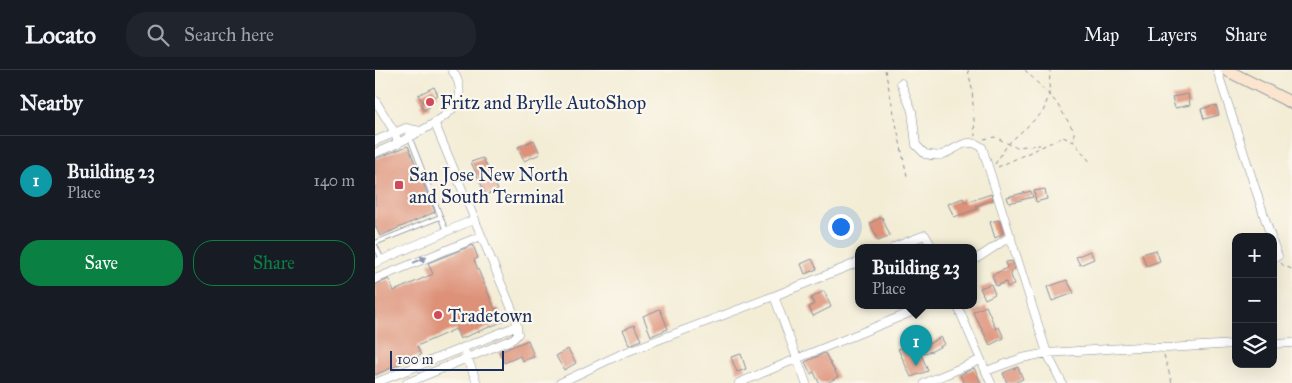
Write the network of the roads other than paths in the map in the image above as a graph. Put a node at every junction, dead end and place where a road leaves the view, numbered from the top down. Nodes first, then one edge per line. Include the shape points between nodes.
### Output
1 (452, 70) edge
2 (1217, 70) edge
3 (1226, 70) edge
4 (901, 83) dead end
5 (375, 100) edge
6 (1292, 103) edge
7 (435, 124) junction
8 (406, 128) junction
9 (420, 131) junction
10 (395, 133) junction
11 (409, 137) junction
12 (375, 141) edge
13 (398, 144) junction
14 (375, 153) edge
15 (441, 217) junction
16 (475, 220) junction
17 (447, 232) junction
18 (1270, 233) edge
19 (481, 236) junction
20 (1011, 236) junction
21 (375, 244) edge
22 (902, 244) edge
23 (930, 244) edge
24 (977, 258) edge
25 (378, 261) edge
26 (855, 264) edge
27 (375, 279) edge
28 (774, 296) junction
29 (918, 309) edge
30 (959, 309) edge
31 (517, 326) junction
32 (1292, 343) edge
33 (1232, 344) edge
34 (1277, 344) edge
35 (464, 347) junction
36 (1047, 353) junction
37 (468, 358) junction
38 (796, 359) junction
39 (980, 360) junction
40 (986, 371) junction
41 (375, 382) edge
42 (407, 383) edge
43 (477, 383) edge
44 (560, 383) edge
45 (739, 383) edge
46 (806, 383) edge
47 (925, 383) edge
48 (991, 383) edge
49 (1062, 383) edge

1 - 7 street via 458,80 459,100
2 - 18 street
3 - 6 street
4 - 20 street via 912,111 916,146 925,154 940,155 963,144 975,143 982,147
5 - 10 street
7 - 9 street
7 - 16 street
8 - 9 street
8 - 10 street
8 - 11 lane
9 - 11 street
10 - 12 street
10 - 13 street
11 - 13 street
11 - 15 lane
13 - 14 street
15 - 17 lane
15 - 21 lane
16 - 17 street
16 - 19 street
17 - 25 street
27 -> 19 street
19 - 31 street
20 - 24 street
20 - 36 street
21 - 25 lane
22 - 23 street via 925,235
26 - 28 street
28 - 38 street
28 - 44 street via 621,354
29 - 38 street
30 - 39 street
31 - 35 street
31 - 37 street via 518,334 513,339
32 - 34 street
33 - 36 street
35 - 37 street
35 - 41 street
36 - 40 street
36 - 49 street
37 - 42 street
37 - 43 street
38 - 45 street
38 - 46 street
39 - 40 street
39 - 47 street
40 - 48 street

